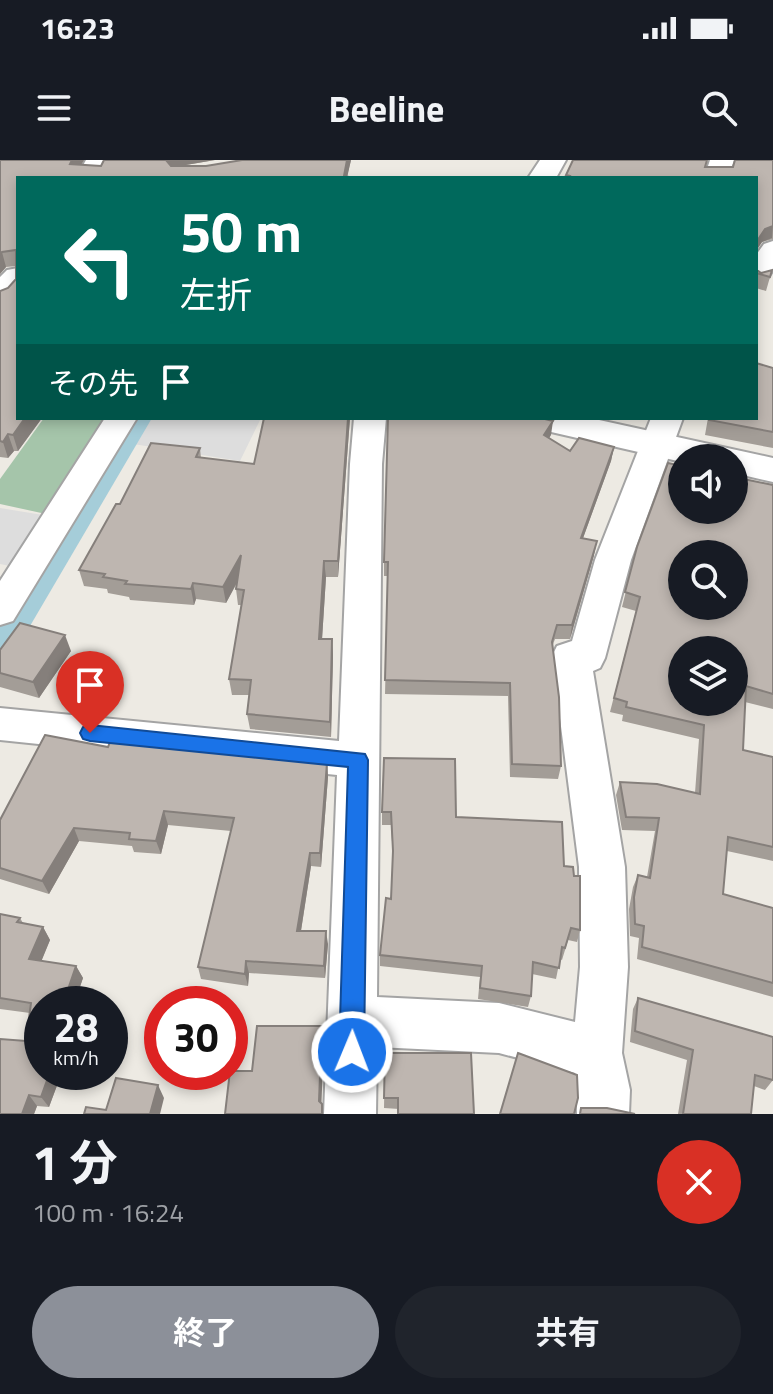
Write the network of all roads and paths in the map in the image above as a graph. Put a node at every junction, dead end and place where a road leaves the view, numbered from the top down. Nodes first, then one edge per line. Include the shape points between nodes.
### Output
1 (773, 249) edge
2 (758, 273) edge
3 (16, 279) edge
4 (0, 297) edge
5 (120, 420) edge
6 (370, 420) edge
7 (557, 420) edge
8 (661, 431) edge
9 (689, 444) edge
10 (748, 464) edge
11 (773, 470) edge
12 (0, 611) edge
13 (0, 724) edge
14 (358, 760) junction
15 (352, 1021) junction
16 (597, 1053) junction
17 (350, 1114) edge
18 (603, 1114) edge

1 - 2 street
3 - 4 street
5 - 12 street
6 - 14 street
7 - 8 street
8 - 9 street
8 - 16 street via 613,560 586,658 571,656 602,867 604,967
10 - 11 street
13 - 14 street
14 - 15 street
15 - 16 street via 499,1028
15 - 17 street
16 - 18 street

